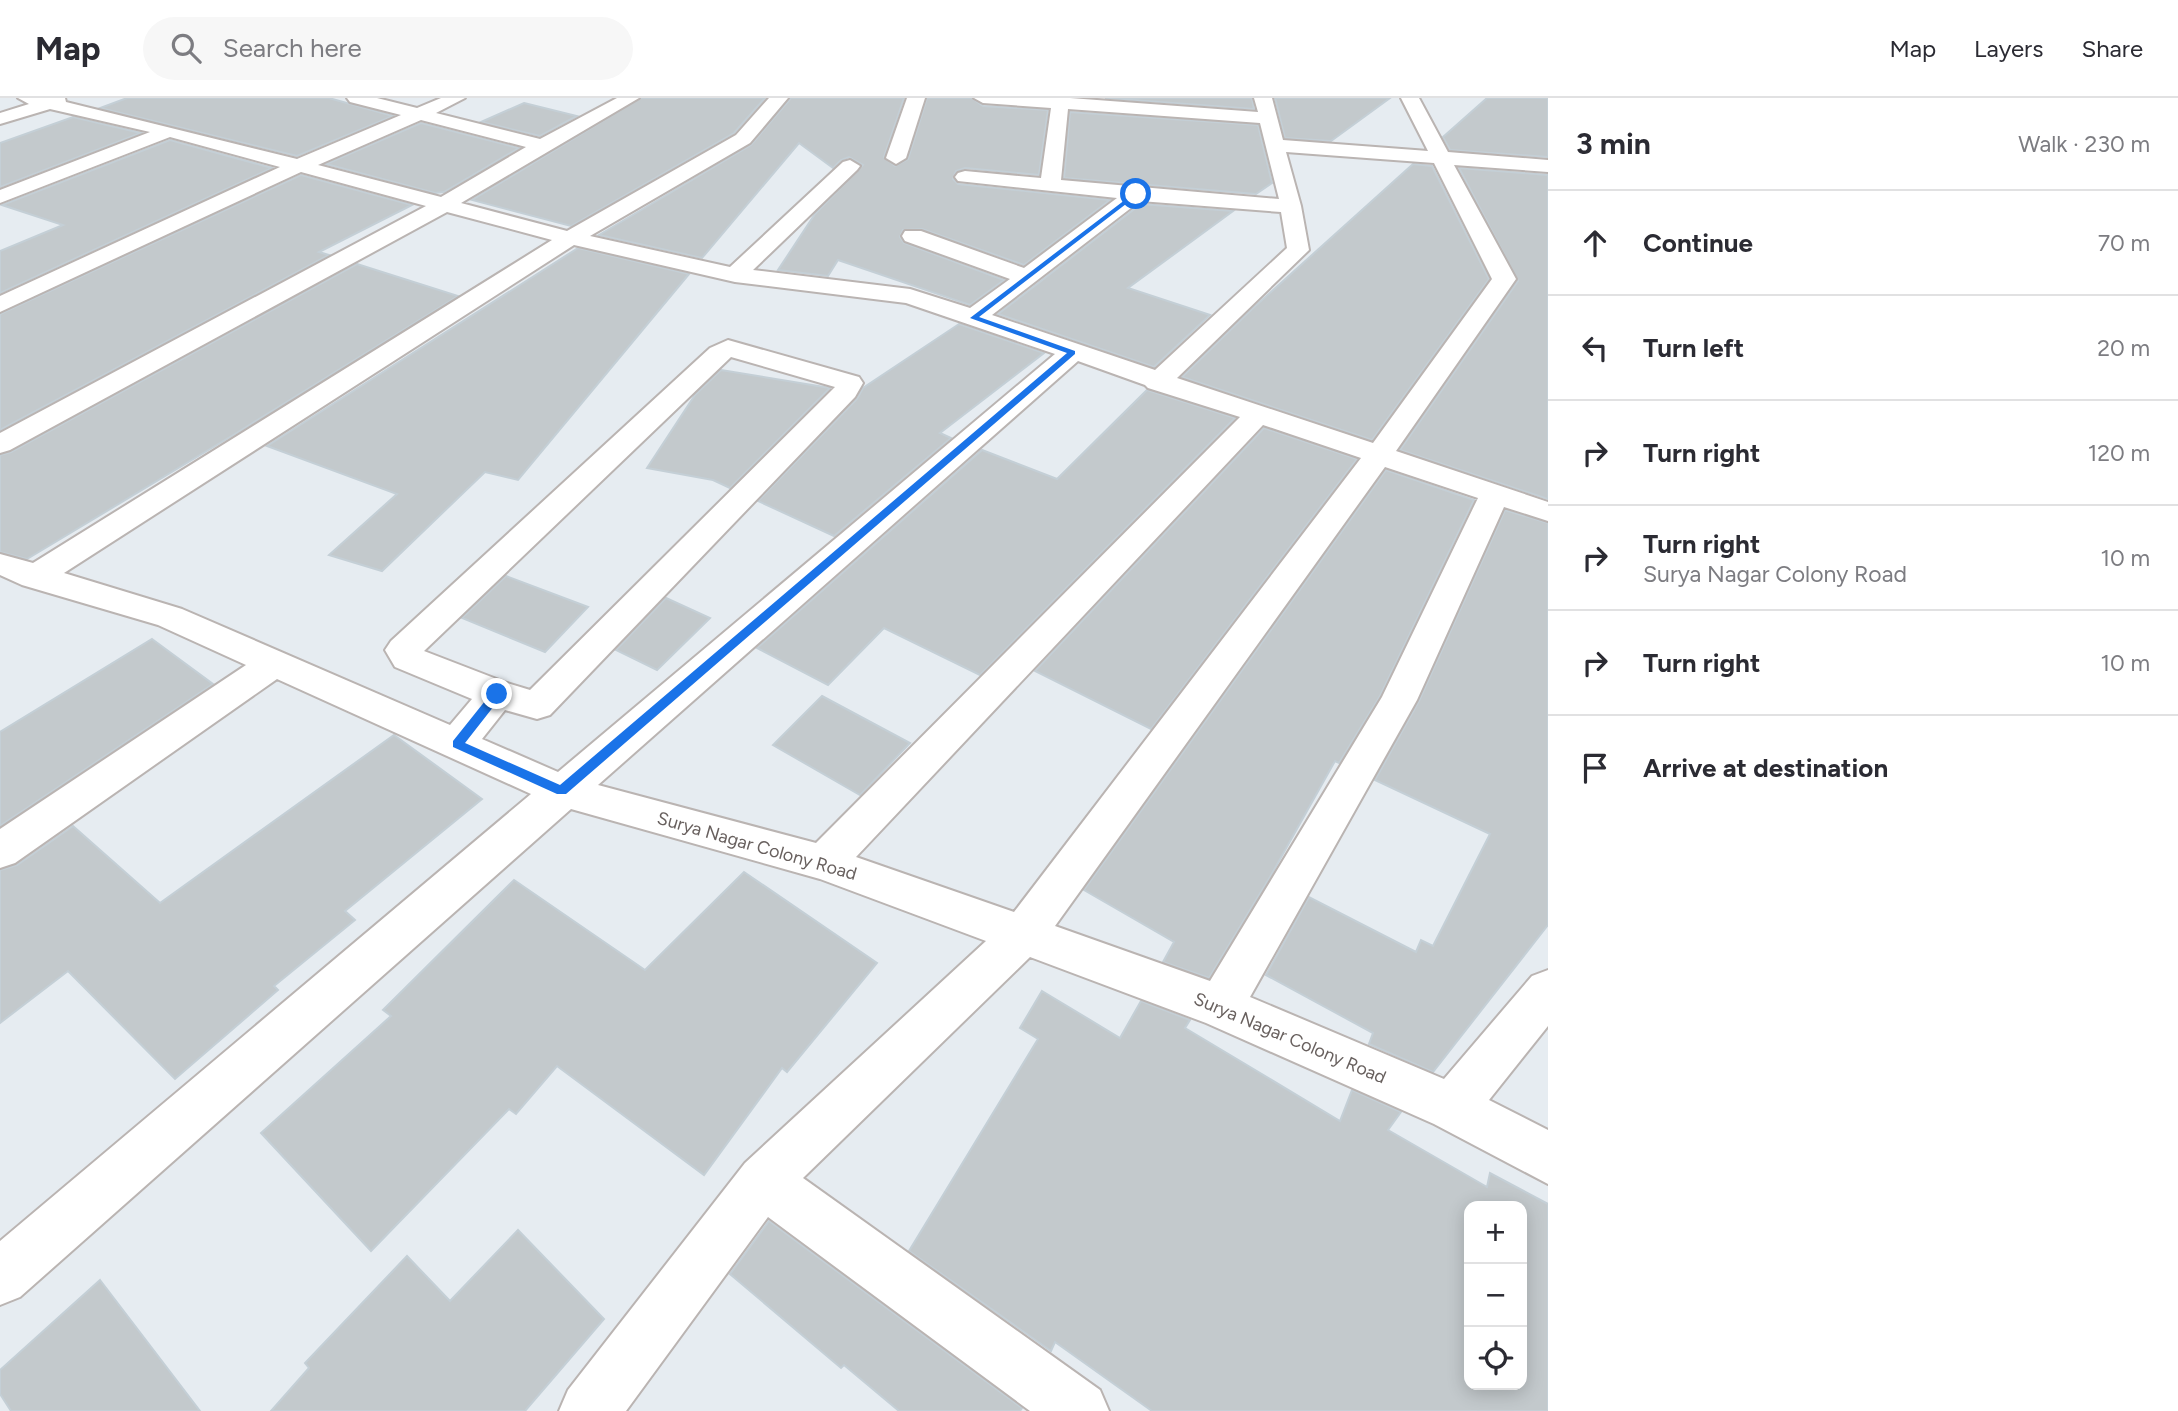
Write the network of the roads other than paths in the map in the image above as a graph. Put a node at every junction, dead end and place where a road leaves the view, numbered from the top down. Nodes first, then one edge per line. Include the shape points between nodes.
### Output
1 (356, 98) edge
2 (456, 98) edge
3 (630, 98) edge
4 (779, 98) edge
5 (916, 98) edge
6 (983, 98) edge
7 (1263, 98) edge
8 (1410, 98) edge
9 (46, 100) edge
10 (1061, 101) edge
11 (420, 114) junction
12 (1268, 118) junction
13 (0, 119) edge
14 (169, 131) junction
15 (542, 145) junction
16 (1275, 145) junction
17 (896, 158) dead end
18 (1443, 158) junction
19 (300, 165) junction
20 (850, 166) dead end
21 (1548, 166) edge
22 (965, 177) dead end
23 (1049, 186) junction
24 (1136, 194) junction
25 (0, 197) edge
26 (443, 205) junction
27 (1291, 206) junction
28 (914, 236) dead end
29 (570, 238) junction
30 (734, 275) junction
31 (1029, 278) junction
32 (0, 305) edge
33 (974, 318) junction
34 (1073, 352) junction
35 (1157, 382) junction
36 (1258, 414) junction
37 (0, 444) edge
38 (1379, 455) junction
39 (1495, 494) junction
40 (1548, 512) edge
41 (17, 570) edge
42 (275, 663) junction
43 (497, 694) junction
44 (457, 744) junction
45 (562, 791) junction
46 (0, 851) edge
47 (824, 863) junction
48 (1022, 936) junction
49 (1548, 991) edge
50 (1220, 1006) junction
51 (1452, 1107) junction
52 (1548, 1158) edge
53 (763, 1181) junction
54 (0, 1277) edge
55 (589, 1411) edge
56 (1079, 1411) edge

1 - 11 street
2 - 11 street
3 - 15 street
4 - 29 street via 743,139
5 - 17 street
6 - 10 street
7 - 12 street
8 - 18 street
9 - 13 street
9 - 14 street
10 - 12 street
10 - 23 street
11 - 15 street
11 - 19 street
12 - 16 street
14 - 19 street
14 - 25 street
15 - 26 street
16 - 18 street
16 - 27 street
18 - 21 street
18 - 38 street via 1504,279
19 - 26 street
19 - 32 street
20 - 30 street
22 - 23 street
23 - 24 street
24 - 27 street
24 - 31 street
26 - 29 street
26 - 37 street
27 - 35 street via 1298,250
28 - 31 street
29 - 30 street
29 - 41 street
30 - 33 street via 910,296
31 - 33 street
33 - 34 street
34 - 35 street
34 - 45 street
35 - 36 street
36 - 38 street
36 - 47 street
38 - 39 street
38 - 48 street
39 - 40 street
39 - 50 street via 1399,700
41 - 42 street, Surya Nagar Colony Road via 170,617
42 - 44 street, Surya Nagar Colony Road
42 - 46 street
43 - 43 street via 408,658 403,650 719,353 728,348 850,383 537,705
43 - 44 street
44 - 45 street, Surya Nagar Colony Road
45 - 47 street, Surya Nagar Colony Road
45 - 54 street
47 - 48 street, Surya Nagar Colony Road
48 - 50 street, Surya Nagar Colony Road
48 - 53 street
49 - 51 street
50 - 51 street, Surya Nagar Colony Road
51 - 52 street, Surya Nagar Colony Road
53 - 55 street
53 - 56 street

